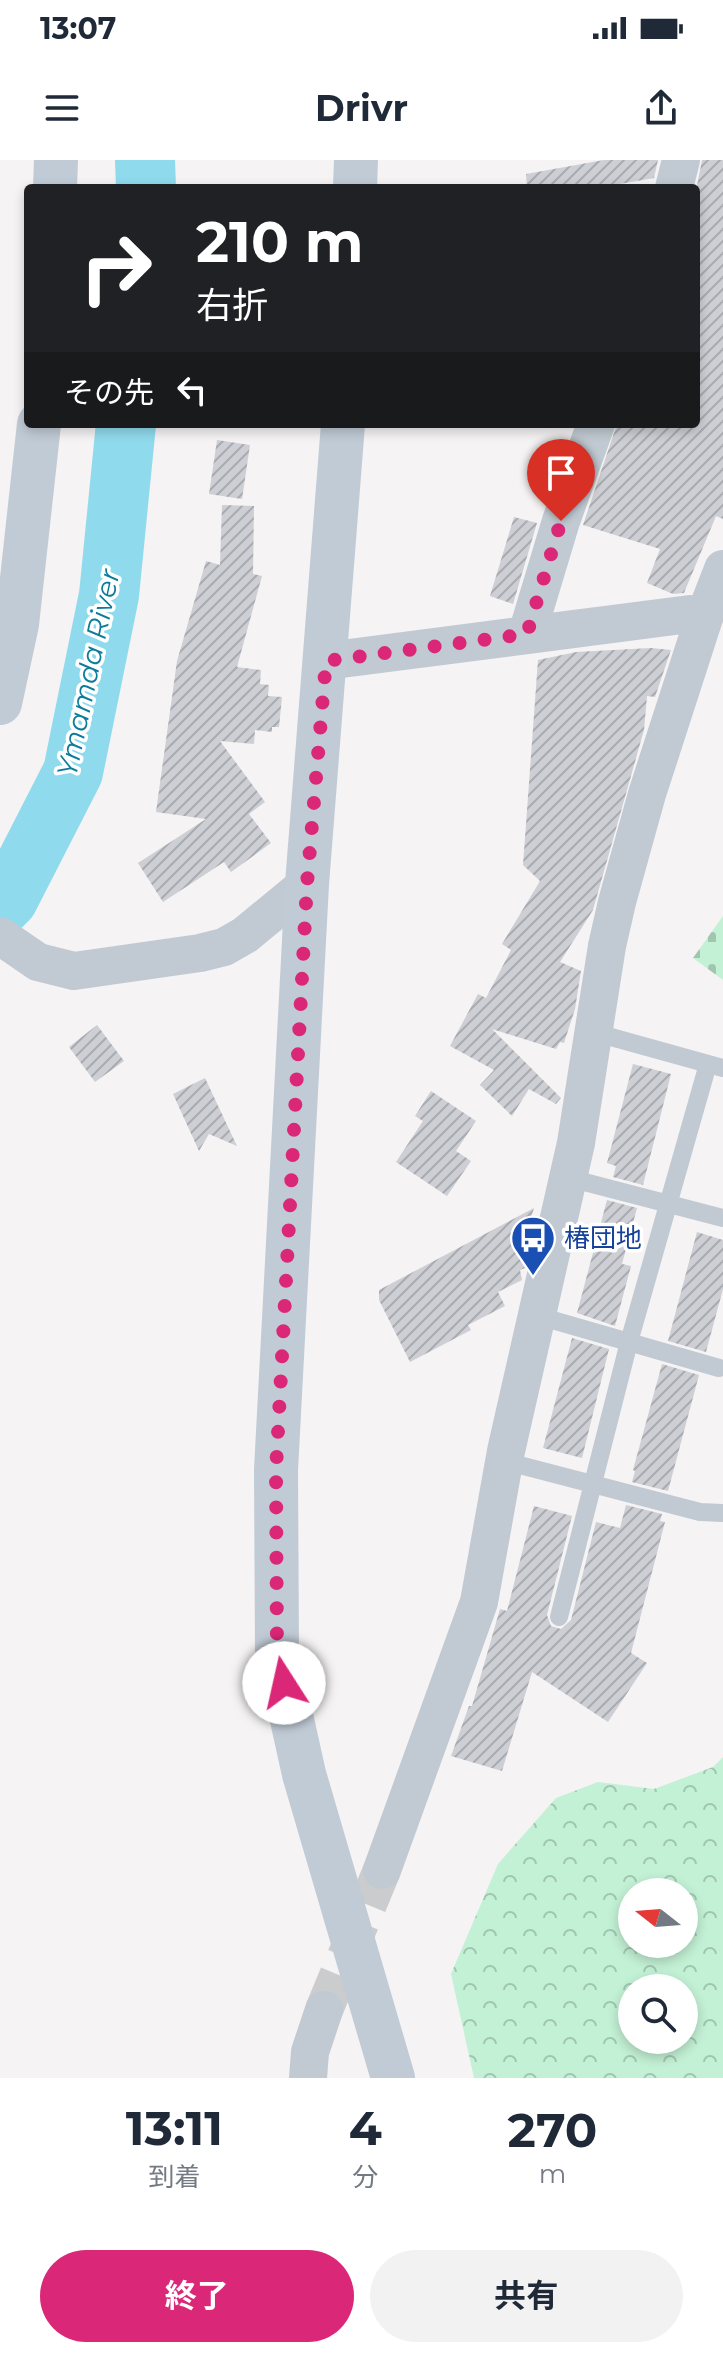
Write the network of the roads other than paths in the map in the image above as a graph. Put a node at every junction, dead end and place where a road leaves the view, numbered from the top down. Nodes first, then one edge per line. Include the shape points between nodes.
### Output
1 (56, 160) edge
2 (356, 160) edge
3 (681, 160) edge
4 (55, 184) edge
5 (355, 184) edge
6 (675, 184) edge
7 (39, 428) edge
8 (343, 428) edge
9 (595, 428) edge
10 (723, 569) edge
11 (704, 618) junction
12 (527, 634) junction
13 (326, 661) junction
14 (0, 703) edge
15 (307, 884) junction
16 (0, 936) edge
17 (593, 1032) junction
18 (715, 1066) edge
19 (569, 1178) junction
20 (668, 1202) junction
21 (723, 1218) edge
22 (535, 1315) junction
23 (629, 1342) junction
24 (719, 1368) dead end
25 (504, 1461) junction
26 (592, 1485) junction
27 (723, 1513) edge
28 (559, 1617) dead end
29 (382, 1870) tunnel mouth
30 (324, 2010) tunnel mouth
31 (308, 2078) edge
32 (393, 2078) edge

1 - 4 street
2 - 5 street
3 - 6 street
7 - 14 street via 17,624
8 - 13 street
9 - 12 street
10 - 11 street
11 - 12 street via 690,614
11 - 17 street via 628,858
12 - 13 street
13 - 15 street
15 - 16 street via 224,947 74,971 38,962
15 - 32 street via 276,1470 277,1652 304,1774
17 - 18 lane
17 - 19 street
18 - 20 lane
19 - 20 lane
19 - 22 street
20 - 21 lane
20 - 23 lane
22 - 23 lane
22 - 25 street
23 - 24 lane
23 - 26 lane
25 - 26 lane
25 - 29 street via 479,1602
26 - 27 lane
26 - 28 lane
30 - 31 street via 310,2052

